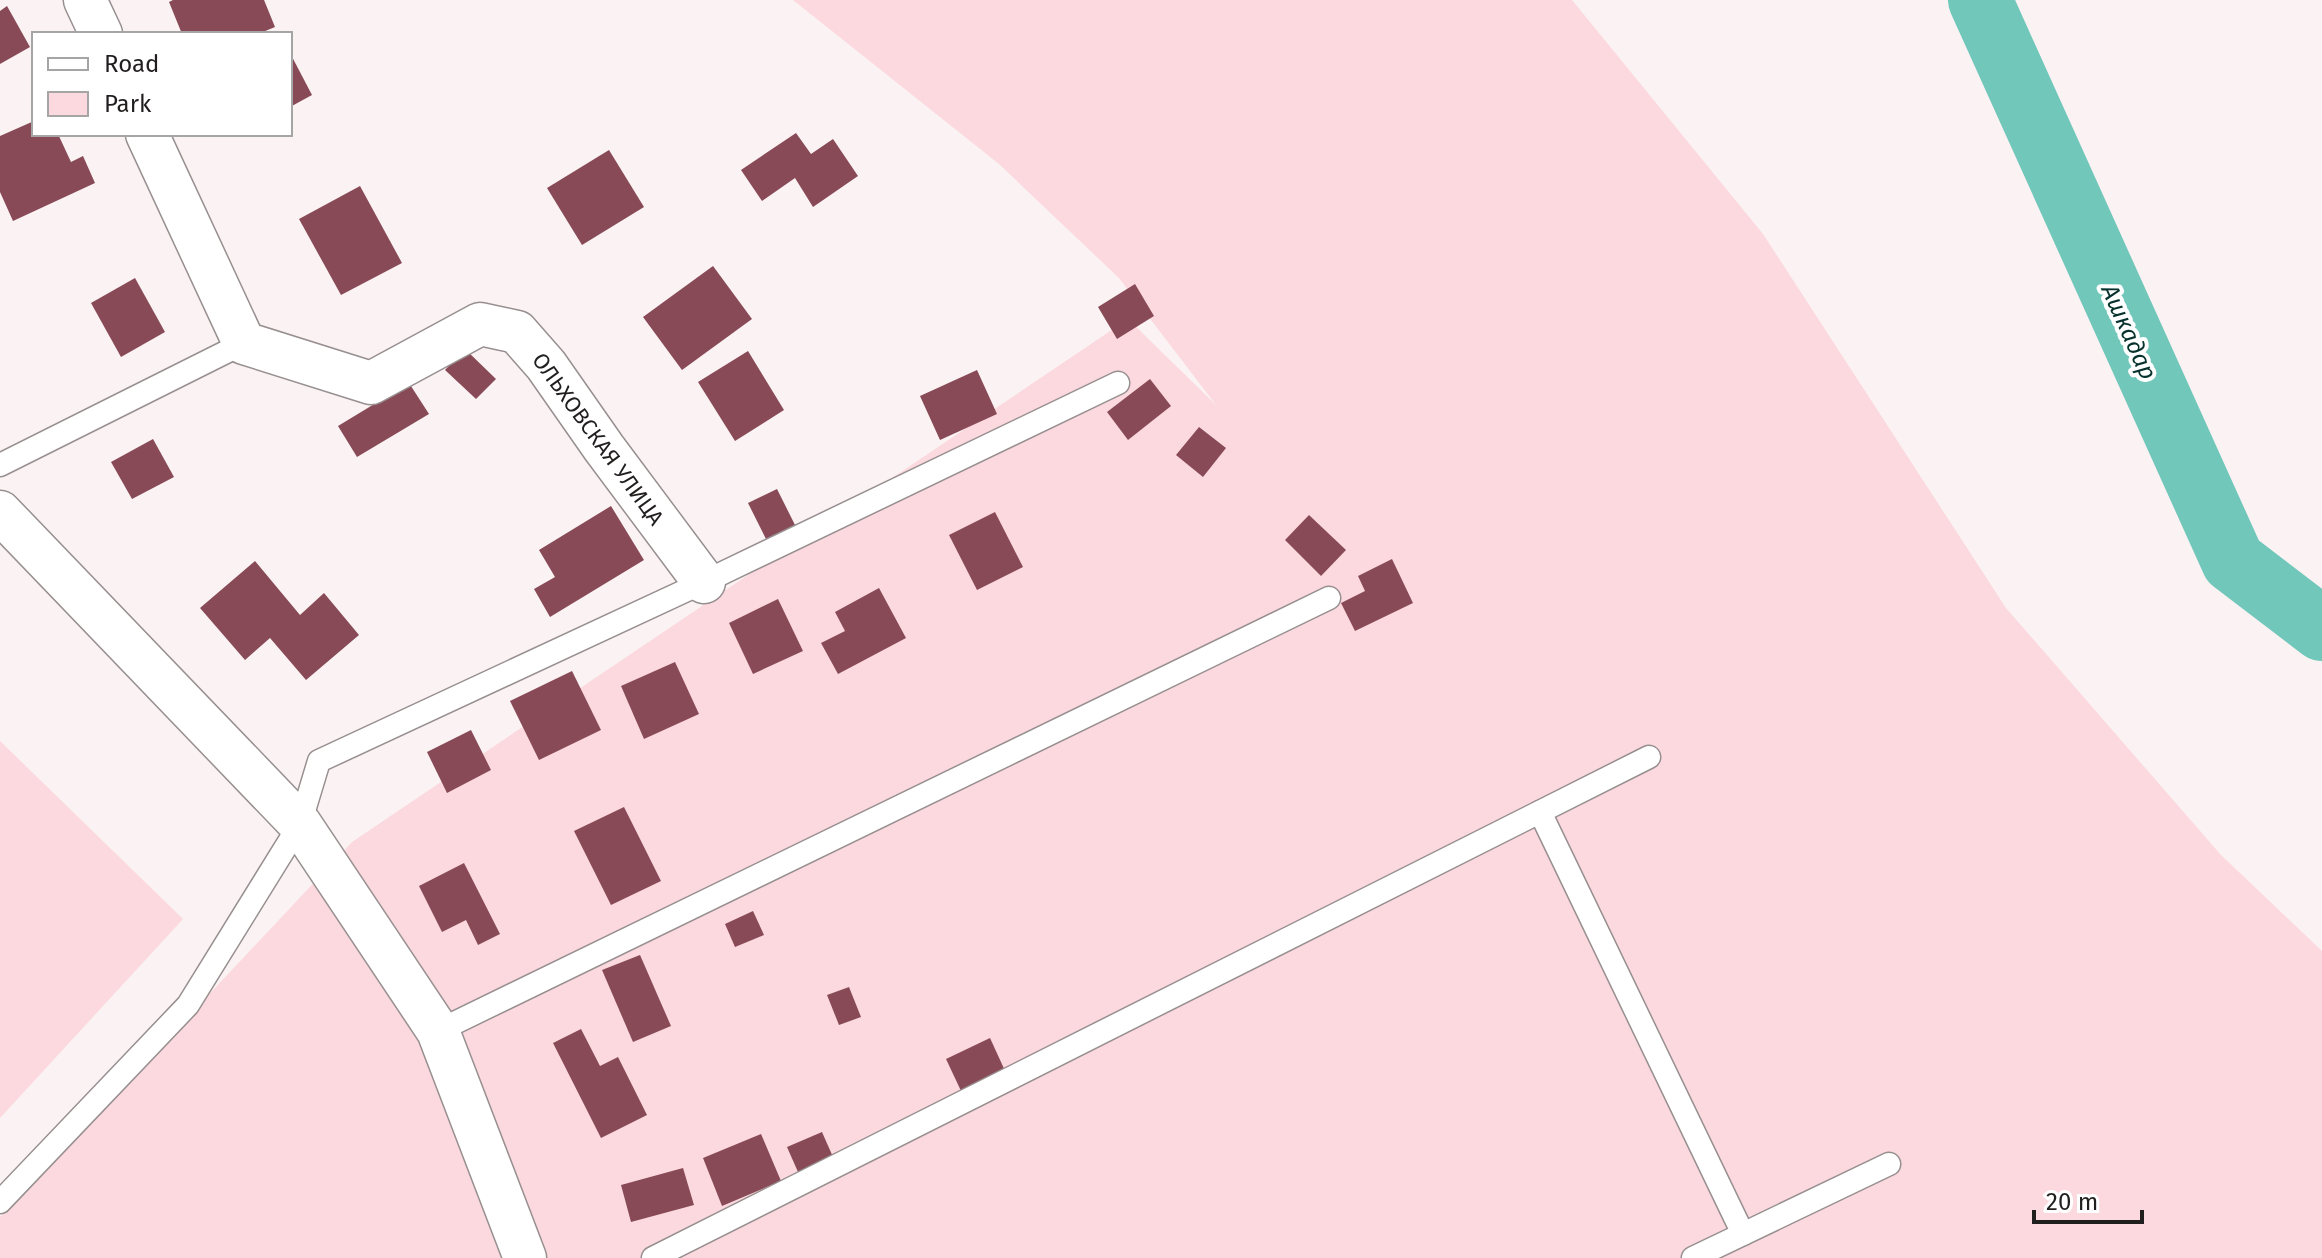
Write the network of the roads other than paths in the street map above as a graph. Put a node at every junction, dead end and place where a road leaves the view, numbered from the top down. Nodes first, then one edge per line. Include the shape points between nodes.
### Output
1 (85, 0) edge
2 (100, 32) edge
3 (148, 136) edge
4 (244, 343) junction
5 (1118, 383) dead end
6 (0, 465) edge
7 (0, 512) edge
8 (704, 582) junction
9 (1329, 598) dead end
10 (1649, 757) dead end
11 (1540, 812) junction
12 (300, 824) junction
13 (438, 1031) junction
14 (1889, 1164) dead end
15 (0, 1202) edge
16 (1743, 1234) junction
17 (525, 1258) edge
18 (653, 1258) edge
19 (1693, 1258) edge

1 - 2 street
3 - 4 street
4 - 6 lane
4 - 8 street, ОЛЬХОВСКАЯ УЛИЦА via 371,383 480,324 517,332
5 - 8 lane
7 - 12 street
8 - 12 lane via 319,761
9 - 13 lane
10 - 11 lane
11 - 16 lane
11 - 18 lane
12 - 13 street
12 - 15 lane via 188,1005
13 - 17 street
14 - 16 lane
16 - 19 lane

